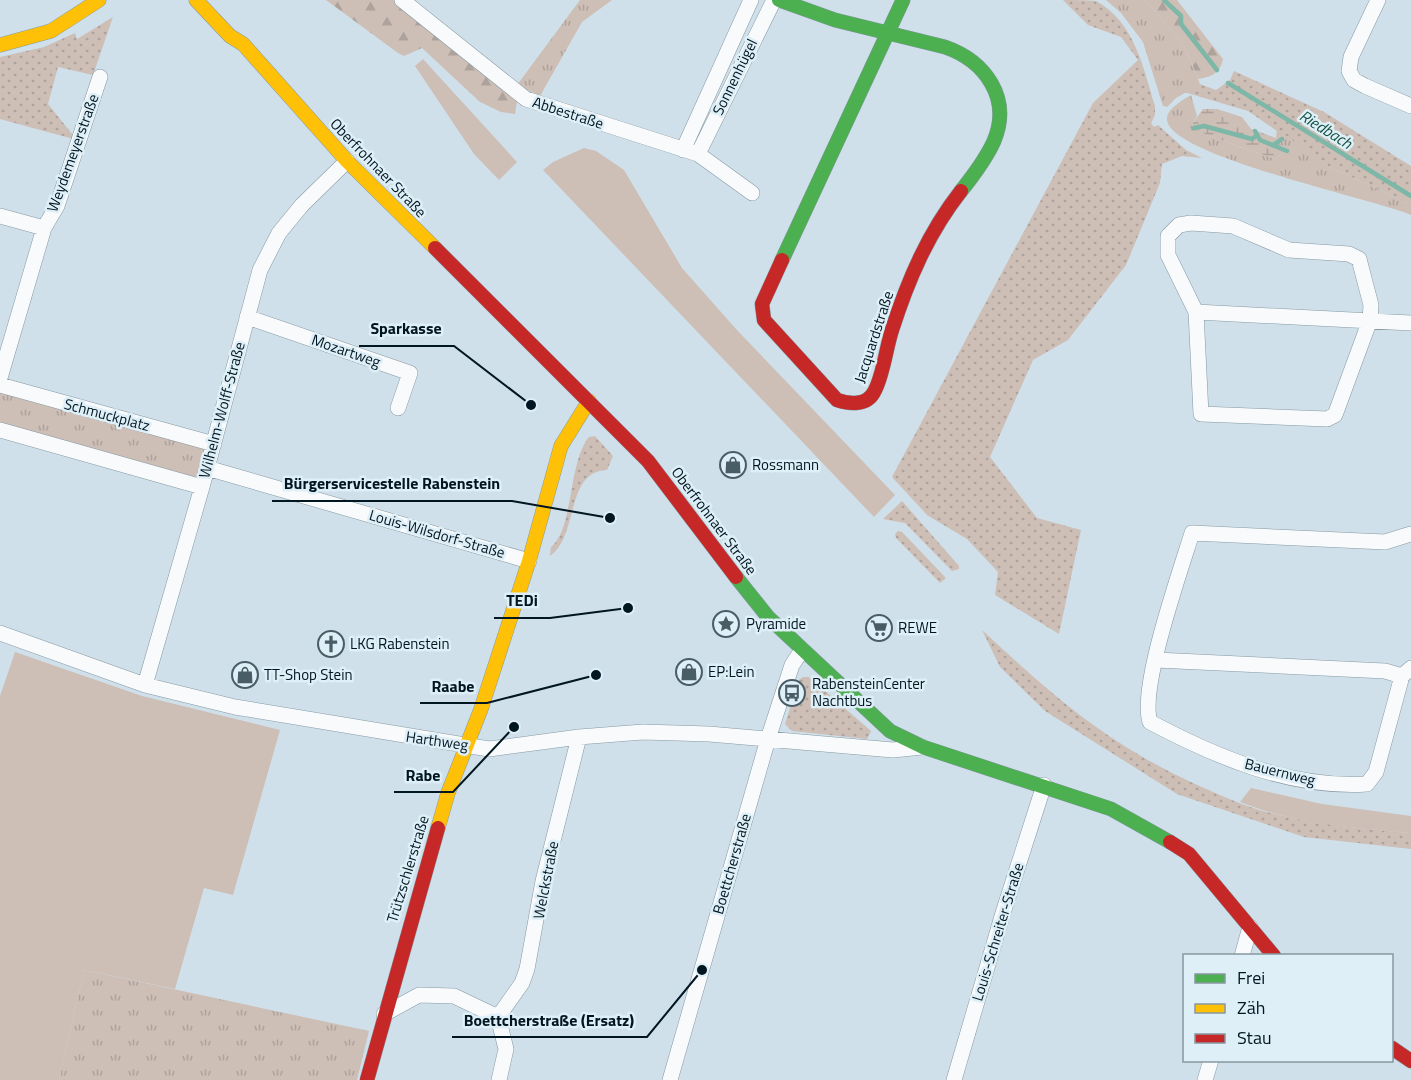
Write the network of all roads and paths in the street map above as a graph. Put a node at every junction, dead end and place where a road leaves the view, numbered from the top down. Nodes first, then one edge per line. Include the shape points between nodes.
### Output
1 (99, 0) edge
2 (196, 0) edge
3 (402, 0) edge
4 (751, 0) edge
5 (774, 0) edge
6 (779, 0) edge
7 (903, 0) edge
8 (1378, 0) edge
9 (887, 32) junction
10 (0, 45) edge
11 (100, 76) dead end
12 (1411, 106) edge
13 (690, 152) junction
14 (347, 161) junction
15 (752, 193) dead end
16 (0, 216) edge
17 (44, 228) junction
18 (1197, 312) junction
19 (247, 317) junction
20 (1370, 320) junction
21 (1411, 323) edge
22 (0, 378) edge
23 (0, 385) edge
24 (589, 401) junction
25 (398, 408) dead end
26 (0, 430) edge
27 (214, 444) junction
28 (207, 468) junction
29 (202, 487) junction
30 (1410, 539) edge
31 (528, 561) junction
32 (0, 633) edge
33 (802, 650) junction
34 (1156, 660) junction
35 (1407, 672) edge
36 (145, 685) junction
37 (579, 737) junction
38 (768, 739) junction
39 (467, 746) junction
40 (923, 747) junction
41 (1044, 785) junction
42 (1250, 927) junction
43 (1243, 954) edge
44 (1272, 954) edge
45 (384, 1014) junction
46 (498, 1017) junction
47 (1393, 1049) edge
48 (1411, 1061) edge
49 (1210, 1062) edge
50 (367, 1080) edge
51 (499, 1080) edge
52 (670, 1080) edge
53 (954, 1080) edge
54 (1205, 1080) edge

1 - 10 street via 51,31
2 - 14 street, Oberfrohnaer Straße via 230,36 243,44
3 - 13 street, Abbestraße via 526,99
4 - 13 street, Sonnenhügel
5 - 13 street, Sonnenhügel
6 - 9 street, Jacquardstraße via 805,11
7 - 9 street, Jacquardstraße
8 - 12 street via 1349,71 1354,80
9 - 9 street, Jacquardstraße via 961,53 981,65 1000,102 998,130 931,236 900,306 874,393 863,403 850,405 837,400 761,313
11 - 17 street, Weydemeyerstraße via 57,206
13 - 15 street, Abbestraße
14 - 19 street, Wilhelm-Wolff-Straße via 279,233 260,270
14 - 24 street, Oberfrohnaer Straße
16 - 17 street, Weydemeyerstraße
17 - 22 street, Weydemeyerstraße
18 - 20 street
18 - 20 street via 1201,414 1327,419 1335,415
18 - 20 street via 1167,251 1168,236 1179,225 1233,226 1278,248 1349,254 1359,259 1371,306
19 - 25 street, Mozartweg via 410,374
19 - 27 street, Wilhelm-Wolff-Straße
20 - 21 street
23 - 27 street, Schmuckplatz
24 - 31 street, Trützschlerstraße via 561,446
24 - 33 street, Oberfrohnaer Straße via 648,462 749,595
26 - 29 street
27 - 28 street, Wilhelm-Wolff-Straße
28 - 29 street, Wilhelm-Wolff-Straße
28 - 31 street, Louis-Wilsdorf-Straße
29 - 36 street, Wilhelm-Wolff-Straße
30 - 34 street, Bauernweg via 1384,542 1191,532
31 - 39 street, Trützschlerstraße
32 - 36 street, Harthweg
33 - 38 street, Boettcherstraße via 792,665
33 - 40 street, Oberfrohnaer Straße via 890,731
34 - 35 street, Bauernweg
34 - 35 street, Bauernweg via 1147,696 1150,722 1207,751 1269,772 1306,782 1353,785 1372,780
36 - 39 street, Harthweg via 235,707
37 - 38 street, Harthweg via 644,732
37 - 39 street, Harthweg via 502,749
37 - 46 street, Welckstraße via 543,882 527,969
38 - 40 street, Harthweg via 893,750
38 - 52 street, Boettcherstraße
39 - 45 street, Trützschlerstraße via 448,793
40 - 41 street, Oberfrohnaer Straße
41 - 42 street, Oberfrohnaer Straße via 1111,809 1189,854
41 - 53 street, Louis-Schreiter-Straße
42 - 43 street
42 - 44 street, Oberfrohnaer Straße
45 - 46 street via 419,995 431,995 454,996
45 - 50 street, Trützschlerstraße
46 - 51 street via 506,1049
47 - 48 street
49 - 54 street

